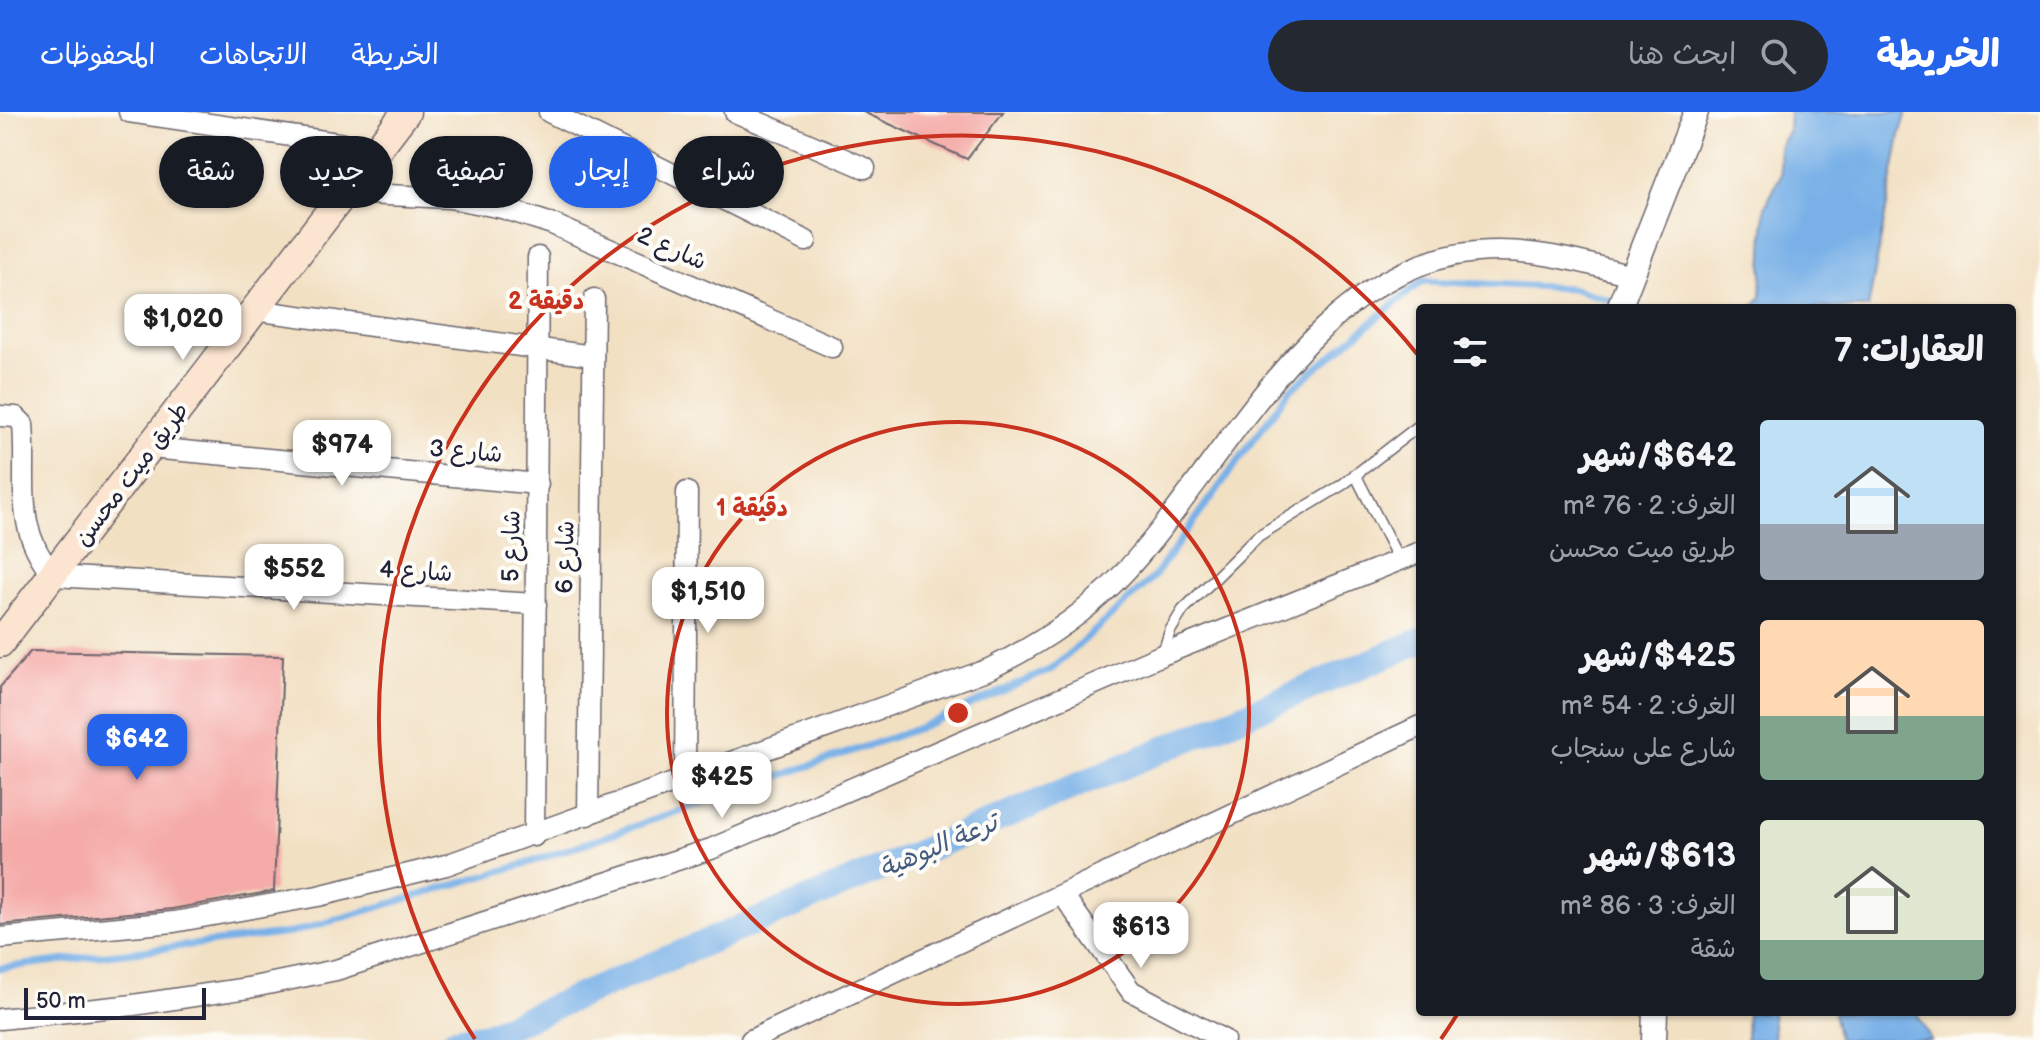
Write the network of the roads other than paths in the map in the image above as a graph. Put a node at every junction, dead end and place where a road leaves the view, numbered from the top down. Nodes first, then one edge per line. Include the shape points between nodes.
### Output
1 (129, 112) edge
2 (406, 112) edge
3 (549, 112) edge
4 (735, 112) edge
5 (1696, 112) edge
6 (247, 121) edge
7 (317, 136) edge
8 (388, 136) edge
9 (865, 168) dead end
10 (393, 194) edge
11 (333, 208) edge
12 (806, 241) dead end
13 (538, 257) dead end
14 (1625, 291) edge
15 (594, 299) dead end
16 (254, 310) junction
17 (832, 347) dead end
18 (538, 348) junction
19 (593, 356) junction
20 (0, 416) edge
21 (1416, 428) edge
22 (151, 448) junction
23 (1355, 474) junction
24 (538, 484) junction
25 (687, 492) dead end
26 (1416, 554) edge
27 (1399, 560) junction
28 (54, 576) junction
29 (536, 604) junction
30 (0, 643) edge
31 (1162, 655) junction
32 (1416, 728) edge
33 (685, 778) junction
34 (588, 815) junction
35 (534, 836) junction
36 (1063, 895) junction
37 (0, 938) edge
38 (1655, 1016) edge
39 (0, 1019) edge
40 (751, 1040) edge
41 (1224, 1040) edge
42 (1654, 1040) edge

1 - 6 street
2 - 8 main road, طريق ميت محسن
3 - 12 street
4 - 9 street
5 - 14 street
6 - 7 street
10 - 17 street, شارع 2 via 502,208 552,224
11 - 16 main road, طريق ميت محسن
13 - 18 street, شارع 5
14 - 33 street via 1552,254 1517,250 1437,259 1393,277 1318,333 1135,561 1035,647 989,669
15 - 19 street, شارع 6
16 - 18 street
16 - 22 main road, طريق ميت محسن
18 - 19 street
18 - 24 street, شارع 5
19 - 34 street, شارع 6
20 - 28 street via 16,417 23,424 24,515 34,548
21 - 23 lane
22 - 24 street, شارع 3
22 - 28 main road, طريق ميت محسن
23 - 27 lane
23 - 31 lane via 1270,526 1246,547 1183,610
24 - 29 street, شارع 5
25 - 33 street
26 - 27 street
27 - 31 street
28 - 29 street, شارع 4
28 - 30 main road, طريق ميت محسن
29 - 35 street, شارع 5
31 - 39 street via 711,849 336,970 176,999
32 - 36 street
33 - 34 street
34 - 35 street
35 - 37 street via 446,865 318,896 174,922
36 - 40 street
36 - 41 street via 1131,991
38 - 42 street

